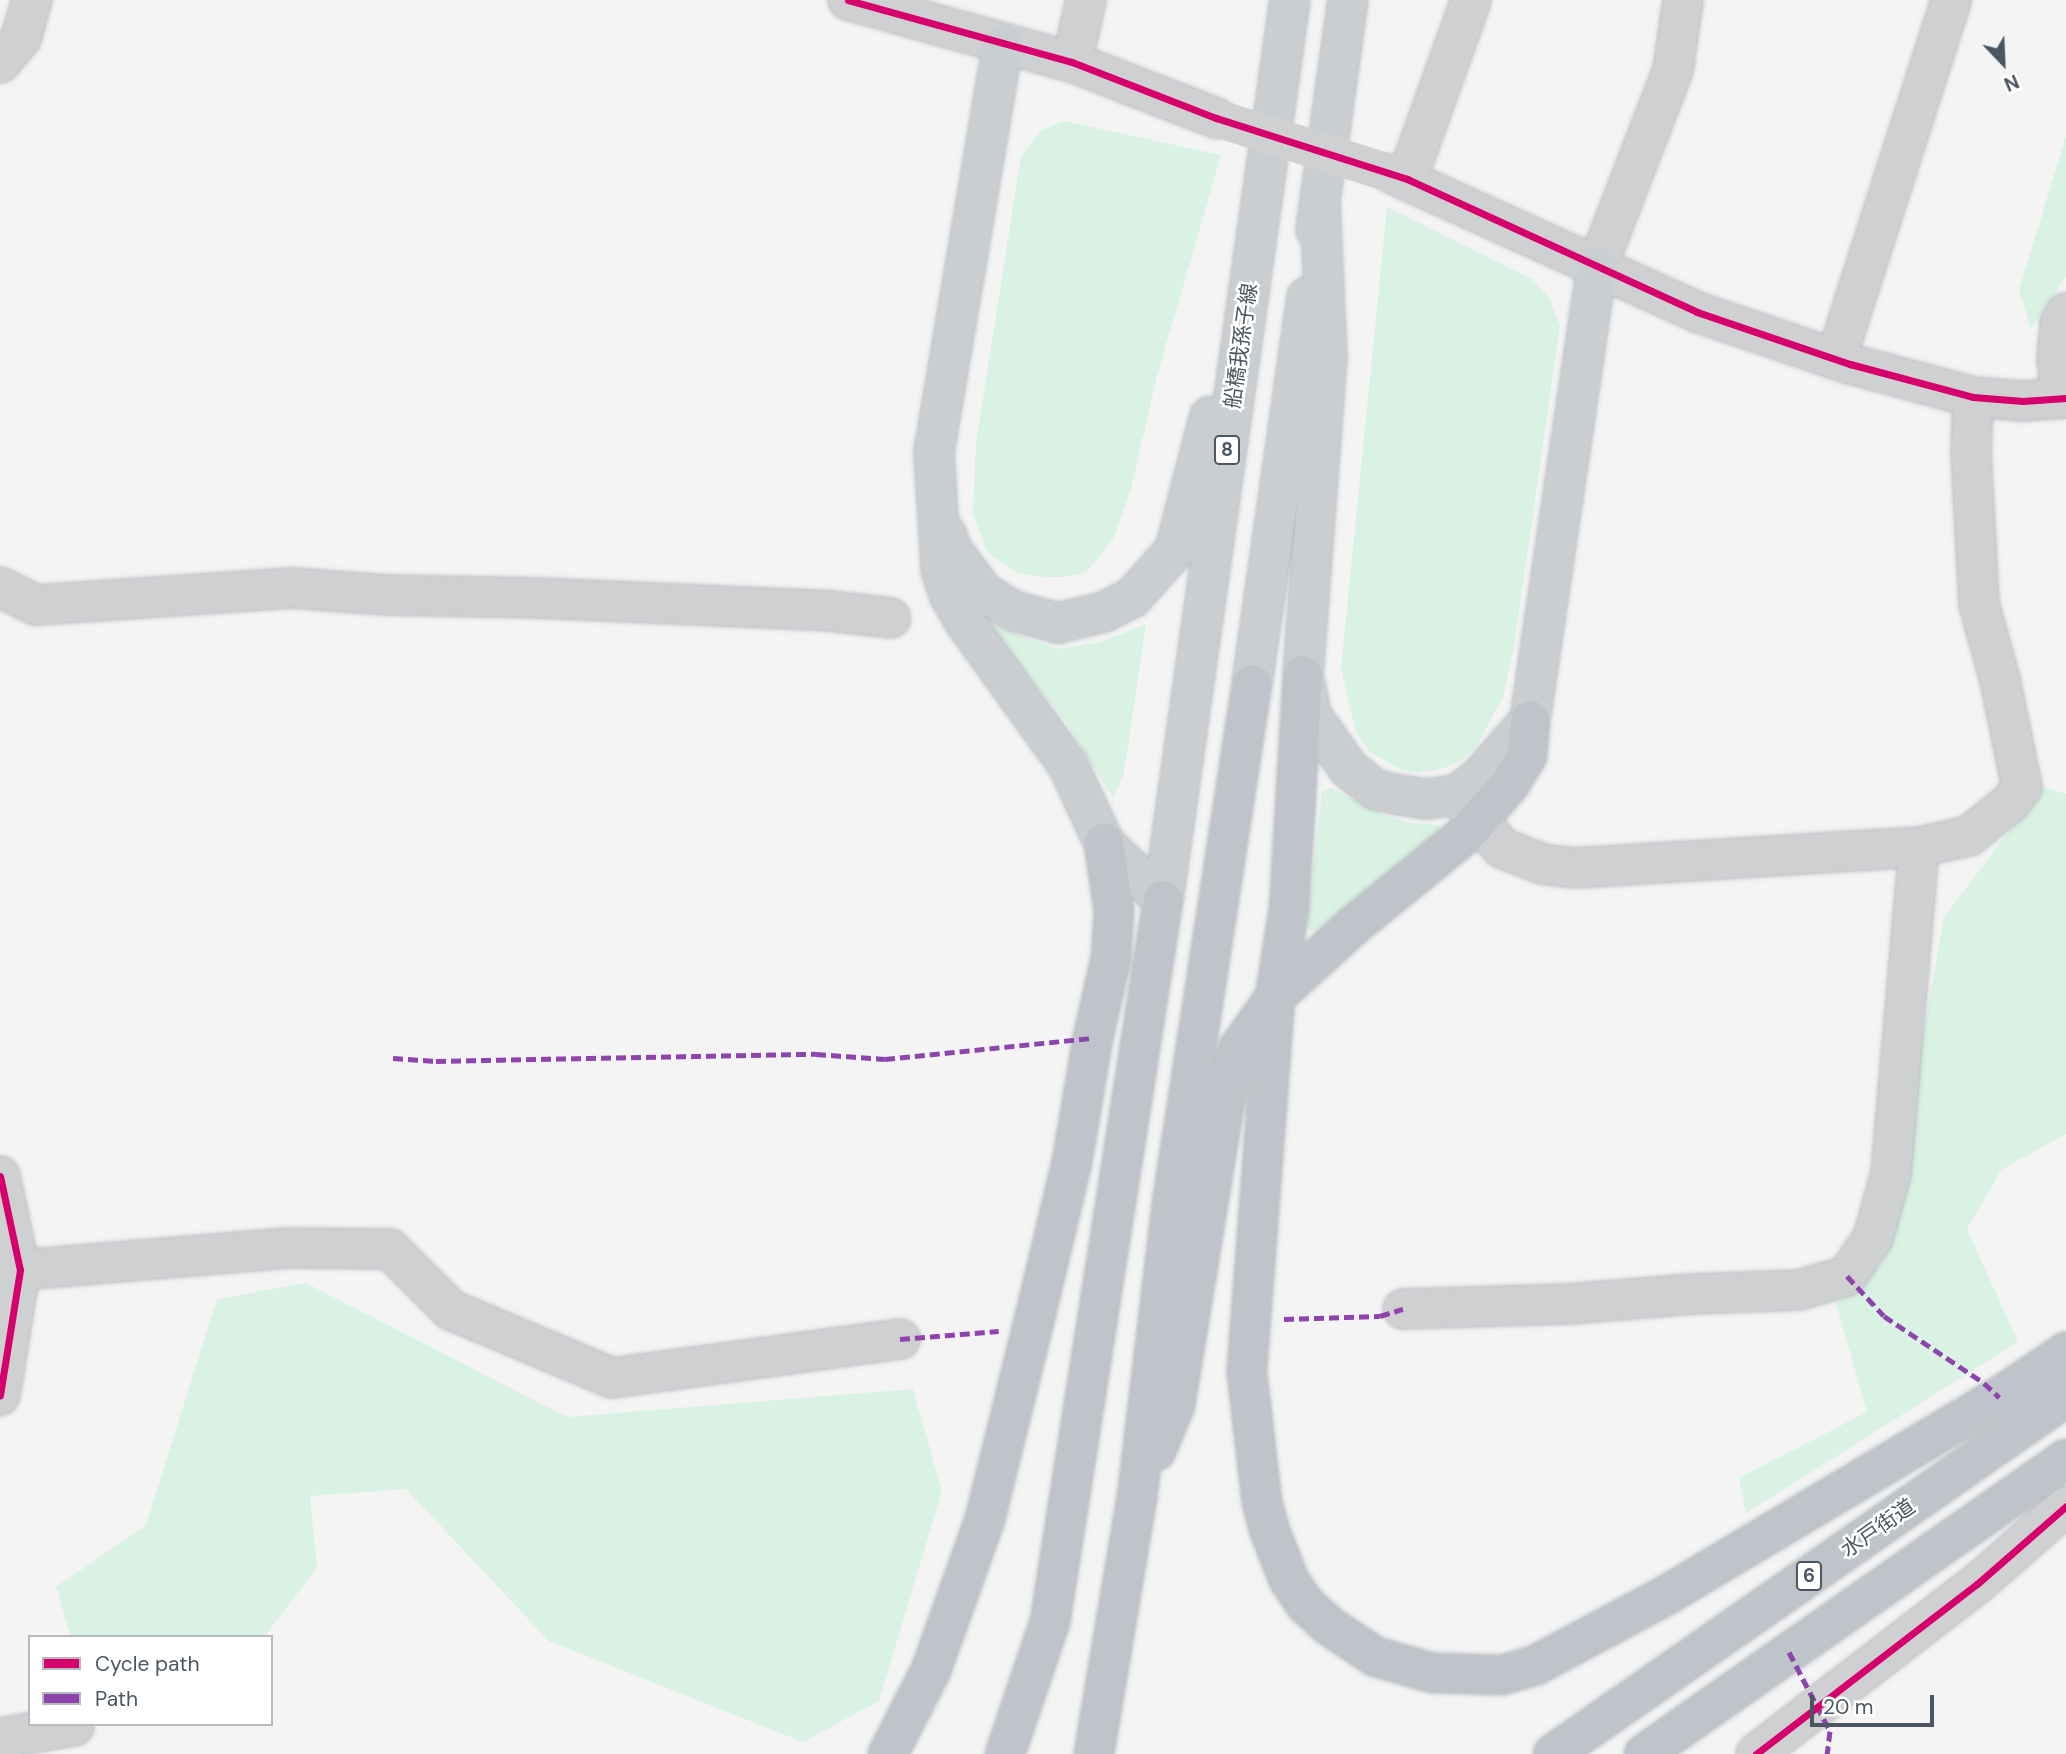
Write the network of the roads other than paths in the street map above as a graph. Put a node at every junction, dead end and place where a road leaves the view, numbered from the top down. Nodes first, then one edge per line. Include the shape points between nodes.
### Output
1 (32, 0) edge
2 (848, 0) edge
3 (1086, 0) edge
4 (1290, 0) edge
5 (1348, 0) edge
6 (1471, 0) edge
7 (1684, 0) edge
8 (1951, 0) edge
9 (1003, 44) junction
10 (1072, 62) junction
11 (0, 63) edge
12 (1400, 177) junction
13 (1320, 204) junction
14 (1257, 233) junction
15 (1597, 267) junction
16 (2066, 313) edge
17 (1836, 359) junction
18 (1973, 397) junction
19 (2064, 398) edge
20 (935, 499) junction
21 (0, 587) edge
22 (891, 618) dead end
23 (1303, 675) junction
24 (1252, 684) joint
25 (1530, 720) joint
26 (1467, 808) junction
27 (1104, 843) junction
28 (1919, 847) junction
29 (1163, 900) junction
30 (1111, 958) junction
31 (1275, 997) junction
32 (0, 1176) edge
33 (20, 1270) junction
34 (1403, 1309) dead end
35 (900, 1339) dead end
36 (2066, 1352) edge
37 (0, 1395) edge
38 (2066, 1397) edge
39 (2066, 1459) edge
40 (1137, 1498) junction
41 (2066, 1506) edge
42 (1789, 1651) junction
43 (74, 1726) dead end
44 (0, 1738) edge
45 (888, 1754) edge
46 (1005, 1754) edge
47 (1094, 1754) edge
48 (1553, 1754) edge
49 (1644, 1754) edge
50 (1680, 1754) edge
51 (1756, 1754) edge

1 - 11 street via 21,38
2 - 9 street
3 - 10 street
4 - 14 main road, 船橋我孫子線 / 8
5 - 13 main road
6 - 12 street
7 - 15 street via 1673,70
8 - 17 street
9 - 10 street
9 - 20 main road via 934,453
10 - 12 street, bridge via 1216,118
12 - 15 street
13 - 23 main road via 1326,356
13 - 24 main road
14 - 20 main road via 1175,550 1132,598 1104,612 1058,623 1014,611 983,592 953,552
14 - 29 main road, 船橋我孫子線 / 8
15 - 17 street via 1697,312
15 - 25 main road
16 - 19 street via 2060,323 2057,359
17 - 18 street
18 - 19 street
18 - 28 street via 1971,453 1979,604 2022,787 2011,802 1969,836
20 - 27 main road via 941,569 950,596 1068,765
21 - 22 street via 36,605 292,588 830,611
23 - 26 main road via 1311,715 1349,769 1376,790
23 - 31 highway via 1289,909
24 - 40 highway via 1173,1197
25 - 26 highway via 1527,756 1509,785
26 - 28 street via 1502,848 1542,864 1575,868
26 - 31 highway via 1466,834
27 - 29 main road
27 - 30 highway via 1114,911
28 - 34 street via 1891,1174 1873,1238 1847,1276 1799,1290
29 - 30 highway via 1133,923
29 - 46 highway via 1050,1622
30 - 45 highway via 1072,1162 985,1519 931,1670
31 - 36 highway via 1247,1373 1262,1502 1278,1557 1306,1605 1345,1639 1376,1657 1463,1676 1502,1675 1536,1665 1729,1558
31 - 40 highway via 1239,1048 1228,1081 1175,1405
32 - 33 street
33 - 35 street via 288,1248 390,1249 451,1310 612,1378
33 - 37 street
38 - 48 highway, 水戸街道 / 6
39 - 42 highway, 6
40 - 47 highway
41 - 51 street via 1977,1584
42 - 49 highway, 6
42 - 50 highway
43 - 44 street

